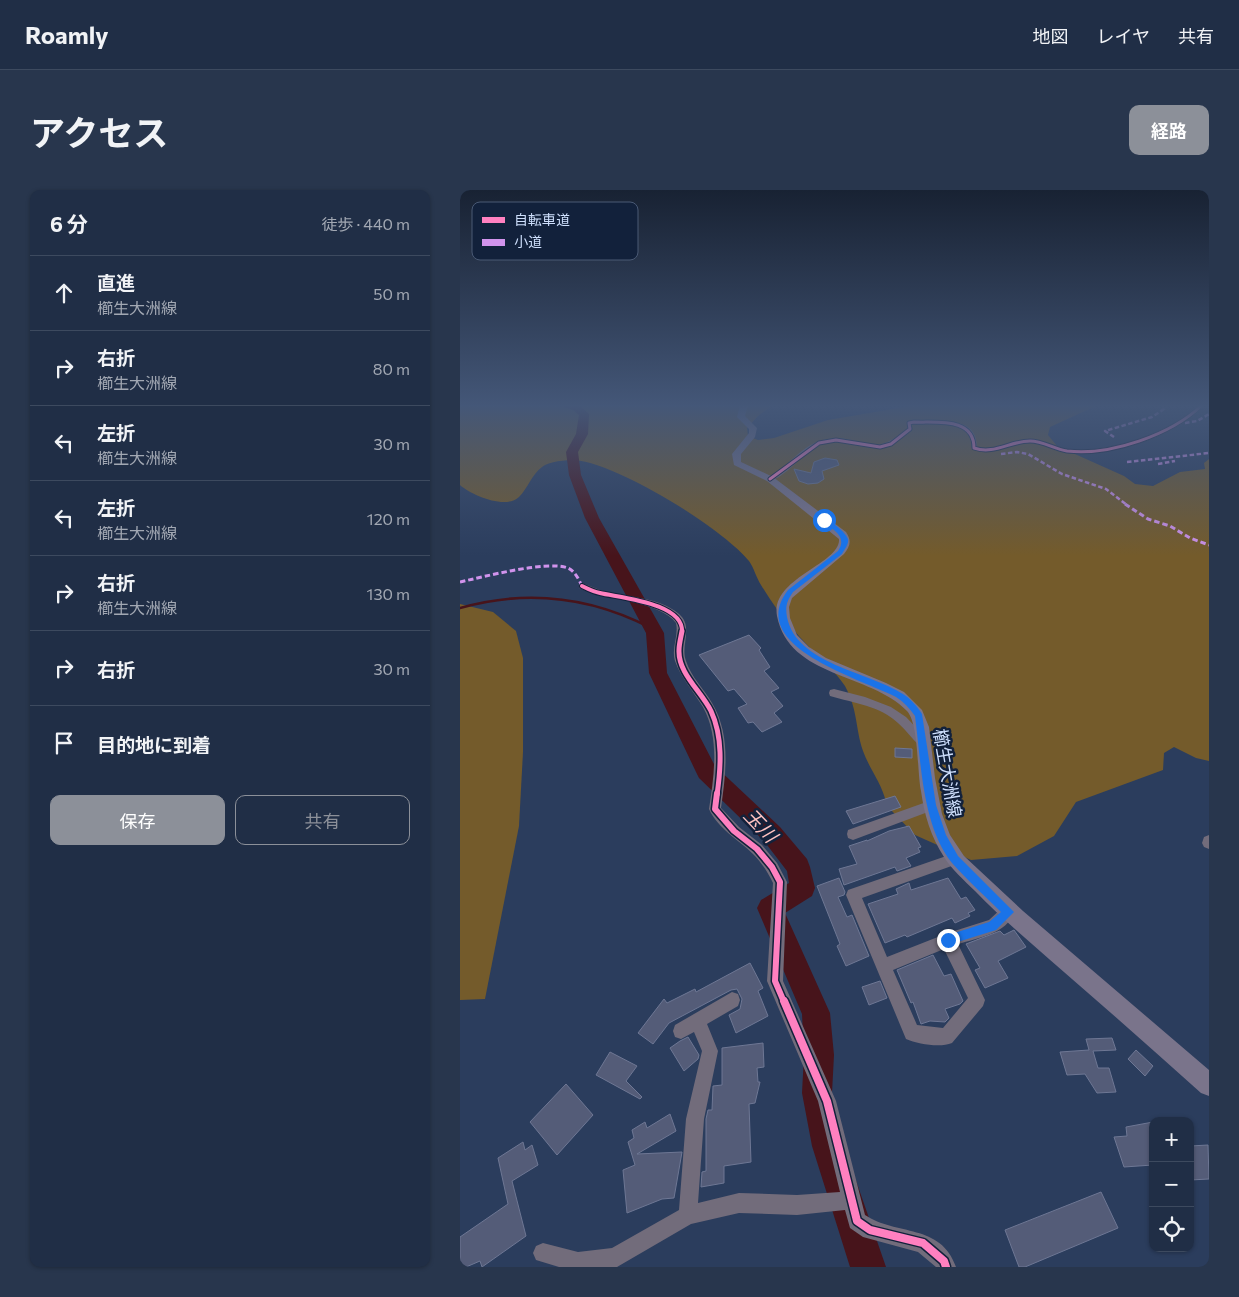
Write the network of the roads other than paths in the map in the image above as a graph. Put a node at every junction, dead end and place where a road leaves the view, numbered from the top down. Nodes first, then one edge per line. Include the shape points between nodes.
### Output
1 (735, 455) edge
2 (804, 455) edge
3 (770, 479) junction
4 (582, 586) dead end
5 (834, 693) dead end
6 (924, 743) junction
7 (932, 805) junction
8 (853, 834) dead end
9 (955, 859) junction
10 (1008, 912) junction
11 (948, 940) junction
12 (884, 966) junction
13 (732, 1000) dead end
14 (697, 1021) junction
15 (681, 1031) dead end
16 (1209, 1085) edge
17 (852, 1200) junction
18 (688, 1215) junction
19 (543, 1253) dead end
20 (946, 1267) edge

1 - 3 main road, 櫛生大洲線 via 737,463
2 - 3 street
3 - 6 main road, 櫛生大洲線 via 845,539 840,552 785,599 782,607 786,628 803,649 822,661 900,696 919,716
4 - 17 street via 601,594 643,603 680,619 683,627 679,655 711,712 720,743 721,773 715,809 757,850 780,882 775,981 827,1101
5 - 6 street via 879,706 901,720
6 - 7 main road, 櫛生大洲線
7 - 8 street
7 - 9 main road, 櫛生大洲線 via 942,836
9 - 10 main road, 櫛生大洲線
9 - 12 street via 853,895
10 - 11 street via 993,926
10 - 16 main road, 櫛生大洲線
11 - 12 street
11 - 12 street via 978,1000 946,1037 912,1033
13 - 14 street
14 - 15 street
14 - 18 street via 710,1051 695,1119
17 - 18 street via 797,1205 739,1203
17 - 20 street via 857,1221 870,1230 923,1243 944,1261
18 - 19 street via 616,1258 578,1262

